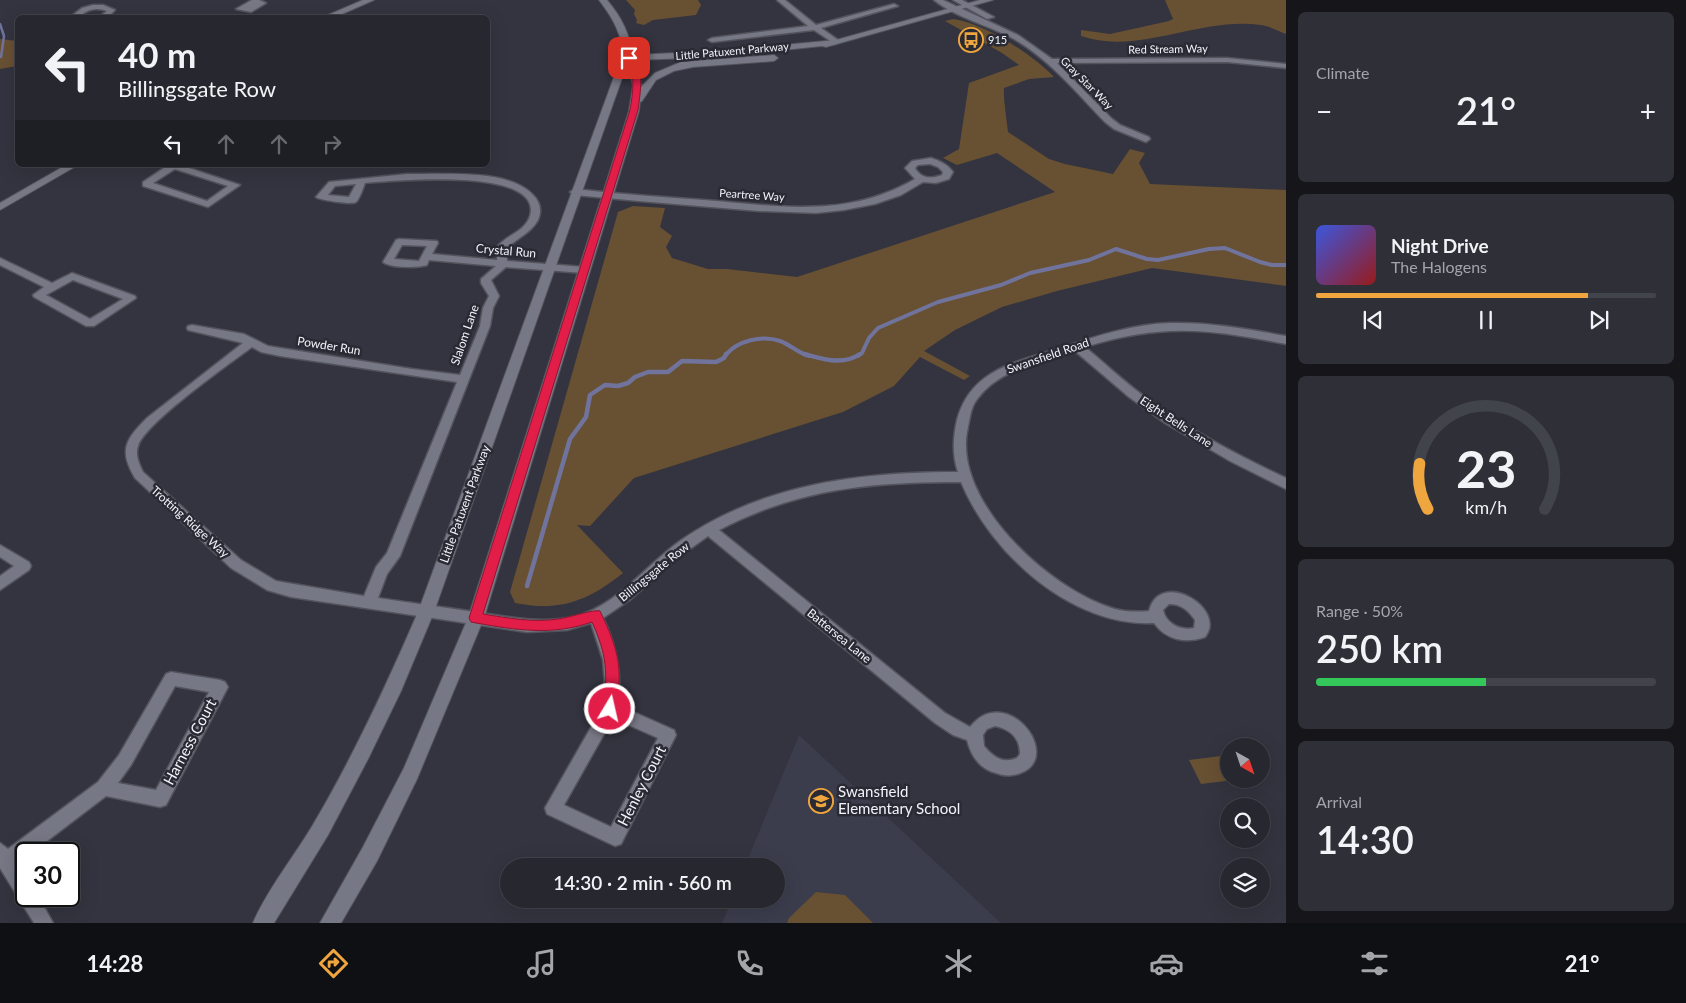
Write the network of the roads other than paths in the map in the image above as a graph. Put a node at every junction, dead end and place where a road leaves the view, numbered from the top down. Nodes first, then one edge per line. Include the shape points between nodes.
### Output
1 (370, 0) edge
2 (604, 0) edge
3 (781, 0) edge
4 (938, 0) edge
5 (957, 0) edge
6 (989, 0) edge
7 (357, 2) edge
8 (894, 6) dead end
9 (968, 6) junction
10 (955, 9) junction
11 (251, 10) dead end
12 (78, 15) edge
13 (106, 15) edge
14 (255, 15) edge
15 (331, 15) edge
16 (814, 28) junction
17 (1015, 37) junction
18 (712, 40) dead end
19 (835, 42) junction
20 (1050, 61) junction
21 (629, 63) junction
22 (699, 65) junction
23 (1286, 66) edge
24 (634, 110) junction
25 (1146, 139) dead end
26 (70, 167) edge
27 (169, 167) edge
28 (178, 167) edge
29 (922, 179) dead end
30 (362, 180) dead end
31 (576, 192) junction
32 (609, 196) junction
33 (0, 207) edge
34 (426, 258) dead end
35 (0, 261) edge
36 (502, 263) junction
37 (549, 268) junction
38 (584, 270) junction
39 (52, 287) junction
40 (192, 328) dead end
41 (1286, 340) edge
42 (251, 342) junction
43 (1077, 346) junction
44 (464, 379) junction
45 (964, 477) junction
46 (1286, 484) edge
47 (709, 529) junction
48 (0, 550) edge
49 (0, 584) edge
50 (370, 602) junction
51 (426, 612) junction
52 (595, 615) junction
53 (1157, 617) dead end
54 (476, 618) junction
55 (610, 709) junction
56 (974, 736) dead end
57 (104, 788) junction
58 (3, 856) edge
59 (15, 875) edge
60 (35, 907) edge
61 (44, 923) edge
62 (263, 923) edge
63 (330, 923) edge

1 - 7 street
2 - 21 street via 625,35
3 - 16 street
4 - 10 street, Gray Star Way
5 - 9 street, Gray Star Way
6 - 9 street, Little Patuxent Parkway
7 - 15 street
8 - 16 street
9 - 10 street, Little Patuxent Parkway
9 - 17 street, Gray Star Way via 1008,27
10 - 17 street, Gray Star Way
10 - 19 street, Little Patuxent Parkway
11 - 14 street
12 - 13 street via 83,10 106,5 110,12
16 - 18 street
16 - 19 street
17 - 20 street, Gray Star Way
19 - 21 street, Little Patuxent Parkway
19 - 22 street, Little Patuxent Parkway via 808,52 780,57
20 - 23 street, Red Stream Way via 1227,60
20 - 25 street, Gray Star Way via 1108,120
21 - 22 street, Little Patuxent Parkway
21 - 24 street via 637,86
21 - 31 street, Little Patuxent Parkway
22 - 24 street via 676,68 655,76 645,85
24 - 32 street
26 - 33 street
27 - 28 street via 146,184 208,204 235,185
29 - 32 street, Peartree Way via 911,187 870,203 824,209 779,209
30 - 36 street, Slalom Lane via 407,177 488,179 520,188 533,200 534,214 527,229 502,248
31 - 32 street, Peartree Way
31 - 37 street, Little Patuxent Parkway
32 - 38 street
34 - 36 street, Crystal Run
35 - 39 street
36 - 37 street, Crystal Run
36 - 44 street, Slalom Lane via 486,279 494,296
37 - 38 street, Crystal Run
37 - 51 street, Little Patuxent Parkway
38 - 54 street
39 - 39 street via 72,276 131,298 90,324 38,294
40 - 42 street, Powder Run via 227,333
41 - 43 street, Swansfield Road via 1177,326 1140,329
42 - 44 street, Powder Run via 280,352
42 - 50 street, Trotting Ridge Way via 140,432 131,449 133,466 139,476 236,564 255,577 291,591
43 - 45 street, Swansfield Road via 1001,373 977,392 968,405 959,441
43 - 46 street, Eight Bells Lane via 1128,390 1180,427
44 - 50 street, Slalom Lane via 393,556 381,571
45 - 47 street, Billingsgate Row via 889,477 818,487 760,504
45 - 53 street, Swansfield Road via 989,524 1032,568 1060,588 1112,614
47 - 52 street, Billingsgate Row via 672,555 630,593
47 - 56 street, Battersea Lane via 940,718
48 - 49 street via 24,566
50 - 51 street, Trotting Ridge Way
51 - 54 street, Billingsgate Row
51 - 62 street, Little Patuxent Parkway via 393,691 362,753 322,829
52 - 54 street, Billingsgate Row via 574,623 548,626
52 - 55 street, Henley Court via 611,655 614,677
54 - 63 street via 411,773
55 - 55 street, Henley Court via 668,735 615,838 553,808
57 - 57 street, Harness Court via 160,799 220,687 171,679 125,760
57 - 58 street, Harness Court
58 - 59 street
60 - 61 street

